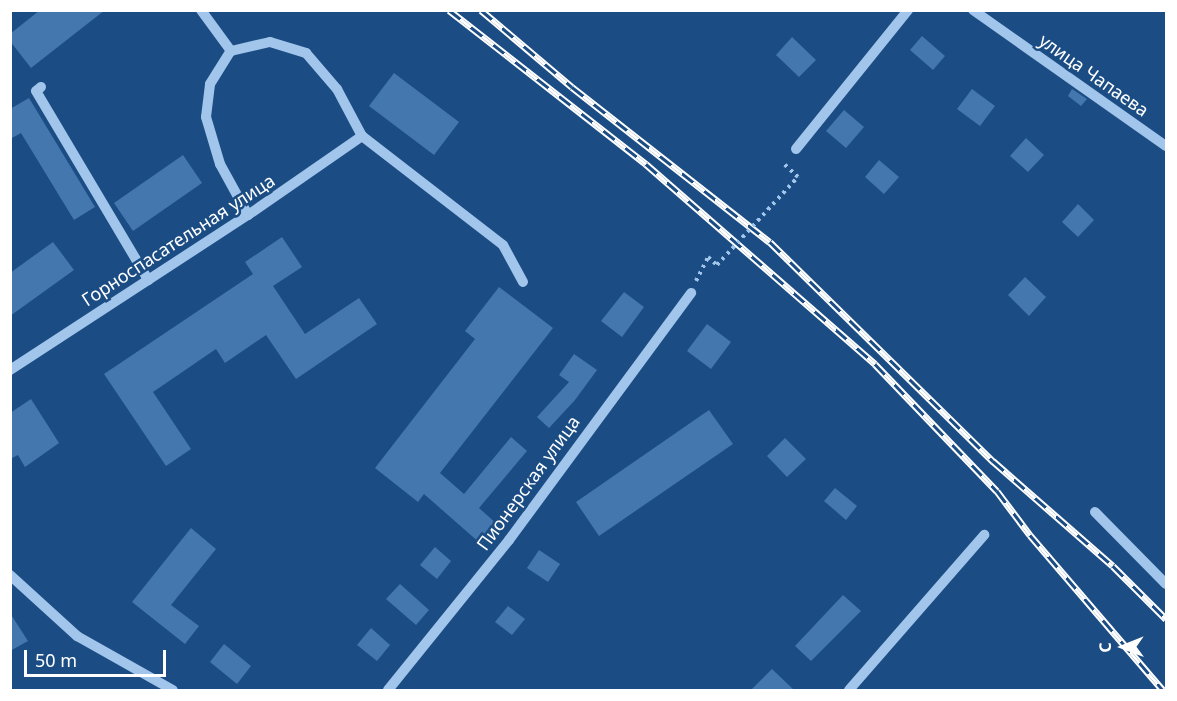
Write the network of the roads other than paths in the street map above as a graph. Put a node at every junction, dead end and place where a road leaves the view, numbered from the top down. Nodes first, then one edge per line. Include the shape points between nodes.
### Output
1 (201, 10) edge
2 (908, 10) edge
3 (973, 10) edge
4 (231, 51) junction
5 (41, 87) dead end
6 (362, 136) junction
7 (1167, 146) edge
8 (796, 149) dead end
9 (248, 215) junction
10 (148, 280) junction
11 (522, 282) dead end
12 (690, 293) road end
13 (10, 370) edge
14 (1095, 512) dead end
15 (984, 535) dead end
16 (10, 575) edge
17 (1167, 584) edge
18 (172, 690) edge
19 (388, 690) edge
20 (849, 690) edge

1 - 4 street
2 - 8 street
3 - 7 street, улица Чапаева
4 - 6 street via 270,42 306,53 337,89
4 - 9 street via 210,84 206,117 219,164
5 - 10 street via 36,91
6 - 9 street, Горноспасательная улица
6 - 11 street via 503,245
9 - 10 street, Горноспасательная улица
10 - 13 street, Горноспасательная улица
12 - 19 street, Пионерская улица via 509,540
14 - 17 street
15 - 20 street
16 - 18 street via 77,636

